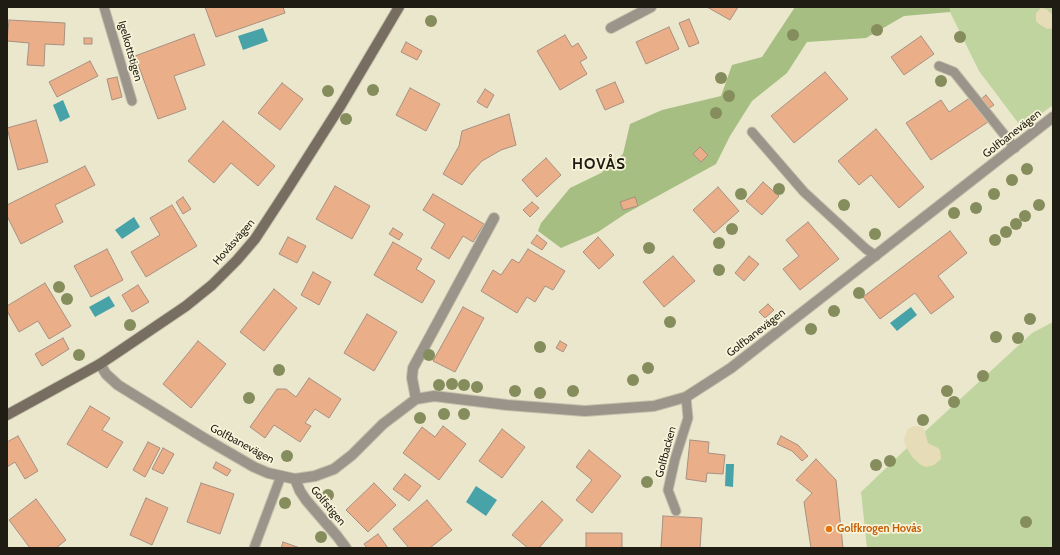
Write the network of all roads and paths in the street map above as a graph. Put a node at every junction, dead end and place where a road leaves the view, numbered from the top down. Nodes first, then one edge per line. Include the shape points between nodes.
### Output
1 (104, 7) edge
2 (400, 7) edge
3 (651, 7) edge
4 (611, 28) dead end
5 (939, 66) dead end
6 (132, 101) dead end
7 (1053, 117) edge
8 (752, 132) dead end
9 (1015, 148) junction
10 (494, 218) dead end
11 (876, 256) junction
12 (100, 364) junction
13 (686, 397) junction
14 (416, 398) junction
15 (7, 415) edge
16 (281, 476) junction
17 (295, 479) junction
18 (676, 511) dead end
19 (254, 548) edge
20 (346, 548) edge

1 - 6 lane, Igelkottstigen
2 - 12 street, Hovåsvägen via 255,239 212,285 186,306
3 - 4 street
5 - 9 lane via 954,72
7 - 9 street, Golfbanevägen
8 - 11 lane via 804,192
9 - 11 street, Golfbanevägen
10 - 14 street via 413,368
11 - 13 street, Golfbanevägen via 732,368
12 - 15 street, Hovåsvägen
12 - 16 street, Golfbanevägen via 106,374 124,389 254,467
13 - 14 street, Golfbanevägen via 654,406 585,411 514,406 434,396
13 - 18 lane, Golfbacken via 688,418 668,490
14 - 17 street, Golfbanevägen via 383,424 334,470
16 - 17 street, Golfbanevägen
16 - 19 lane
17 - 20 street, Golfstigen via 300,492

